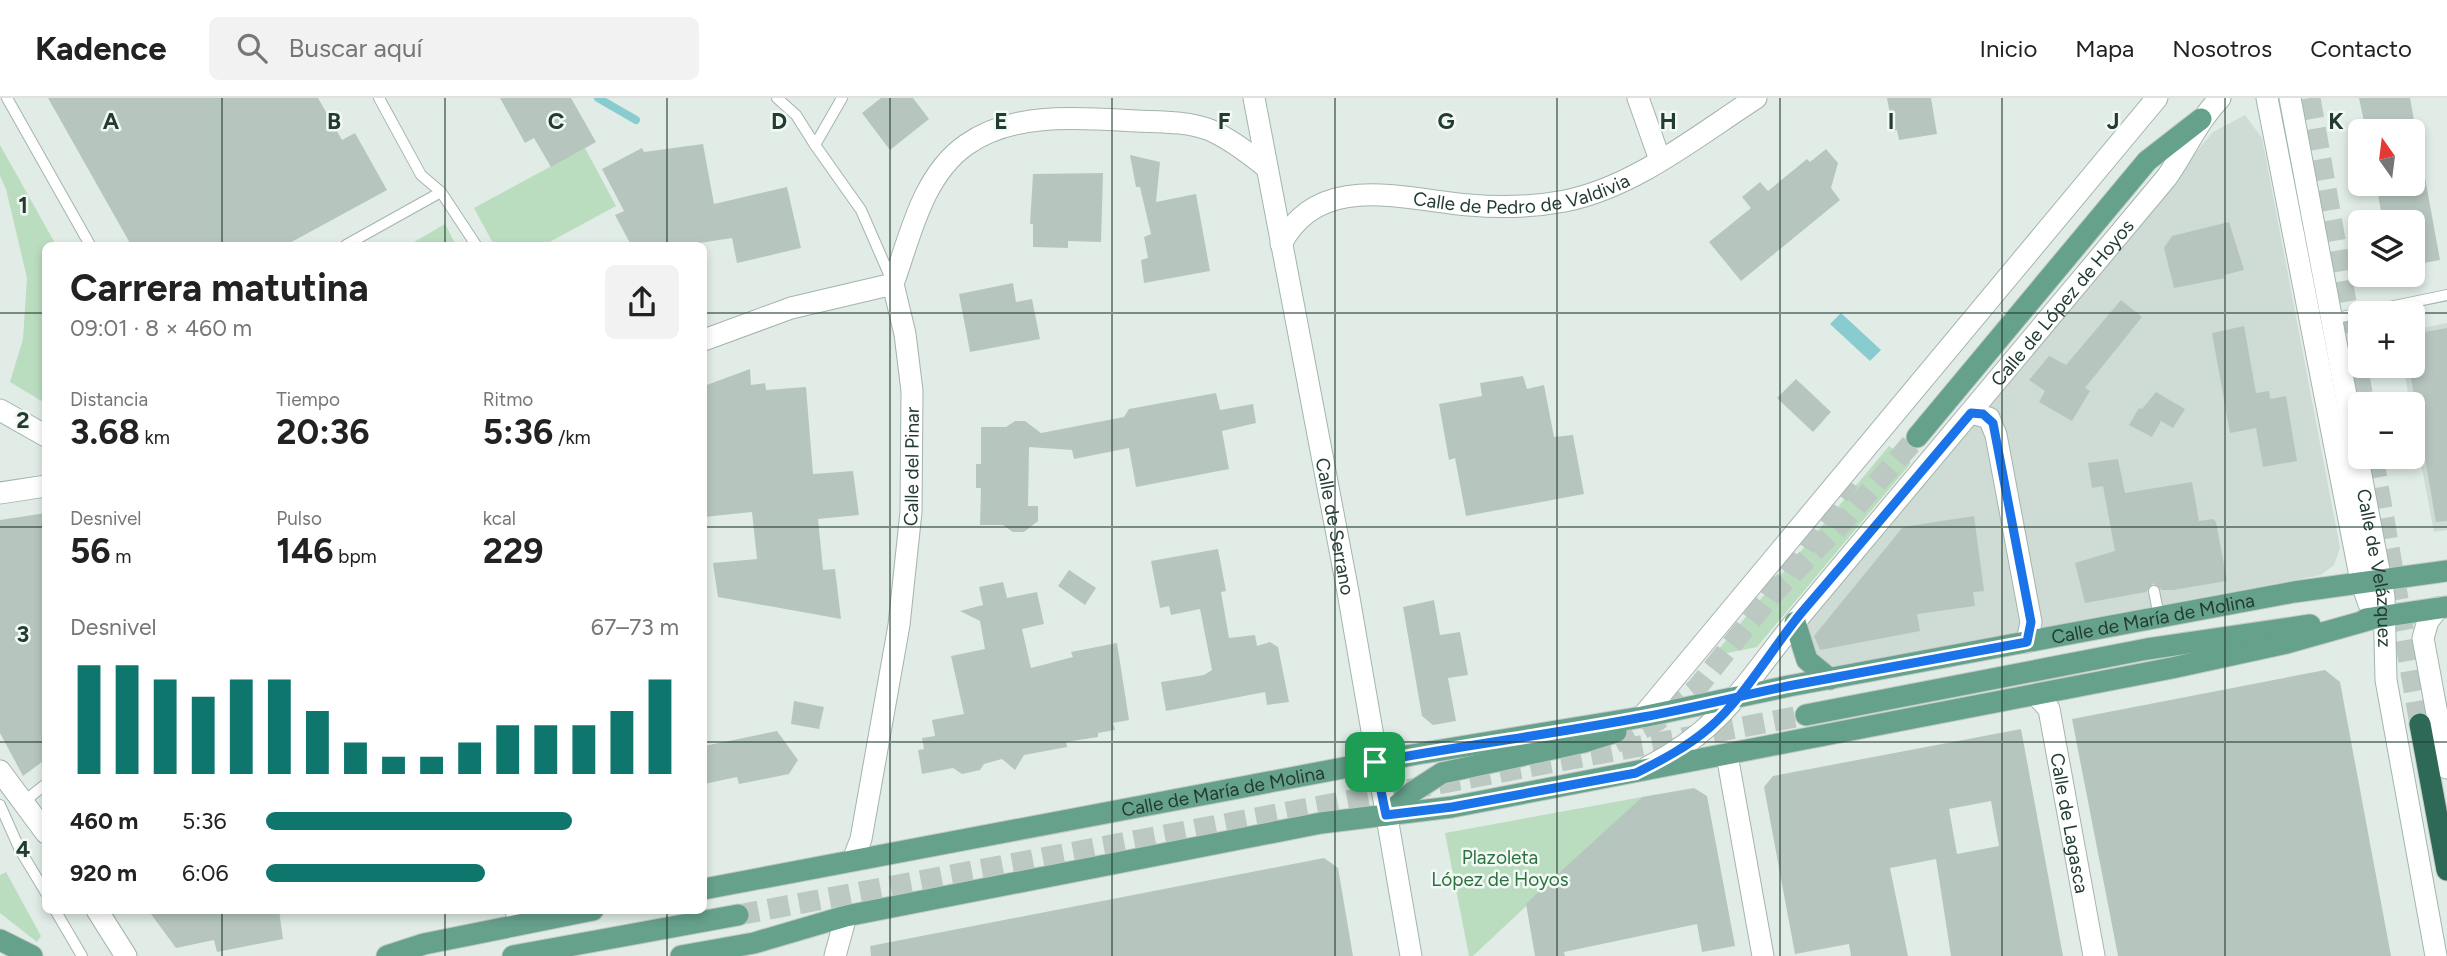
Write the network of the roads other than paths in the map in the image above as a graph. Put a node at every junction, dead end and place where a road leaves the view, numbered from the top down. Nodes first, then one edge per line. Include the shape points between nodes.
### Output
1 (7, 98) edge
2 (379, 98) edge
3 (777, 98) edge
4 (842, 98) edge
5 (1254, 98) edge
6 (1638, 98) edge
7 (1756, 98) edge
8 (2157, 98) edge
9 (2220, 98) edge
10 (2267, 98) edge
11 (2290, 98) edge
12 (2201, 118) junction
13 (816, 145) junction
14 (1660, 160) junction
15 (1267, 168) junction
16 (441, 192) junction
17 (88, 242) edge
18 (351, 242) edge
19 (474, 242) edge
20 (1281, 244) junction
21 (893, 284) junction
22 (2447, 295) edge
23 (2332, 319) junction
24 (707, 339) edge
25 (0, 410) edge
26 (1971, 413) junction
27 (42, 434) edge
28 (1917, 437) tunnel mouth
29 (42, 487) edge
30 (0, 493) edge
31 (2447, 571) edge
32 (2370, 580) junction
33 (2154, 592) dead end
34 (2442, 607) edge
35 (2159, 617) junction
36 (2382, 617) junction
37 (1794, 622) junction
38 (2027, 642) junction
39 (1830, 679) junction
40 (2036, 695) junction
41 (1739, 696) junction
42 (1806, 715) tunnel mouth
43 (1642, 717) junction
44 (2420, 724) tunnel mouth
45 (1727, 755) junction
46 (1375, 762) junction
47 (2447, 768) edge
48 (0, 771) edge
49 (1636, 773) junction
50 (42, 787) edge
51 (22, 803) junction
52 (0, 805) edge
53 (1386, 815) junction
54 (42, 828) edge
55 (853, 860) junction
56 (2447, 870) edge
57 (42, 886) edge
58 (707, 888) edge
59 (57, 914) edge
60 (100, 914) edge
61 (550, 914) edge
62 (738, 915) tunnel mouth
63 (846, 916) junction
64 (518, 917) edge
65 (0, 940) edge
66 (32, 956) edge
67 (82, 956) edge
68 (126, 956) edge
69 (387, 956) edge
70 (513, 956) edge
71 (681, 956) edge
72 (835, 956) edge
73 (1411, 956) edge
74 (1763, 956) edge
75 (2094, 956) edge
76 (2437, 956) edge

1 - 17 lane
2 - 16 lane via 421,174
3 - 13 lane, Calle del Pinar via 796,115
4 - 13 lane
5 - 15 street, Calle de Serrano
6 - 14 street
7 - 14 street, Calle de Pedro de Valdivia
8 - 43 street
9 - 12 street, Calle de López de Hoyos
10 - 32 street, Calle de Velázquez
11 - 23 street, Calle de Velázquez
12 - 26 street, Calle de López de Hoyos via 2167,177
12 - 28 main road via 2147,162
13 - 21 lane, Calle del Pinar via 861,210
14 - 20 street, Calle de Pedro de Valdivia via 1603,188 1536,205 1482,206 1380,193 1353,195 1311,211
15 - 20 street, Calle de Serrano
15 - 21 street via 1208,129 1172,122 1064,118 991,132 965,146 925,195
16 - 18 lane
16 - 19 lane
20 - 46 street, Calle de Serrano via 1346,581
21 - 24 street via 792,308
21 - 55 street, Calle del Pinar via 912,391 911,512 899,625 861,839
22 - 23 lane
23 - 32 street, Calle de Velázquez
25 - 27 street
26 - 37 street, Calle de López de Hoyos
26 - 38 street via 1989,418 1996,436 2031,622
29 - 30 street
31 - 32 main road, Calle de María de Molina
32 - 35 main road, Calle de María de Molina
32 - 36 street, Calle de Velázquez via 2370,604
33 - 35 lane
34 - 36 main road, Calle de María de Molina
34 - 47 street via 2428,621 2423,638
35 - 38 main road, Calle de María de Molina
36 - 40 main road, Calle de María de Molina via 2267,648
36 - 42 main road, Calle de María de Molina via 2147,649
36 - 76 street, Calle de Velázquez via 2386,680
37 - 39 main road via 1807,660
37 - 41 street, Calle de López de Hoyos
38 - 39 main road, Calle de María de Molina
39 - 41 main road, Calle de María de Molina
40 - 45 main road, Calle de María de Molina
40 - 75 street, Calle de Lagasca via 2049,709
41 - 43 main road, Calle de María de Molina
41 - 49 street, Calle de López de Hoyos via 1692,742
43 - 46 main road, Calle de María de Molina
43 - 53 main road via 1584,742 1442,773
44 - 56 highway
45 - 49 main road, Calle de María de Molina
45 - 74 street
46 - 53 street, Calle de Serrano
46 - 55 main road, Calle de María de Molina
48 - 51 street
49 - 53 main road, Calle de María de Molina
50 - 51 lane
51 - 54 street
52 - 57 lane
53 - 63 main road, Calle de María de Molina via 1321,823
53 - 73 street, Calle de Serrano
55 - 58 main road, Calle de María de Molina
59 - 67 lane
60 - 68 street
61 - 64 main road
62 - 70 main road
63 - 71 main road, Calle de María de Molina via 754,943
63 - 72 street
64 - 69 main road
65 - 66 main road

